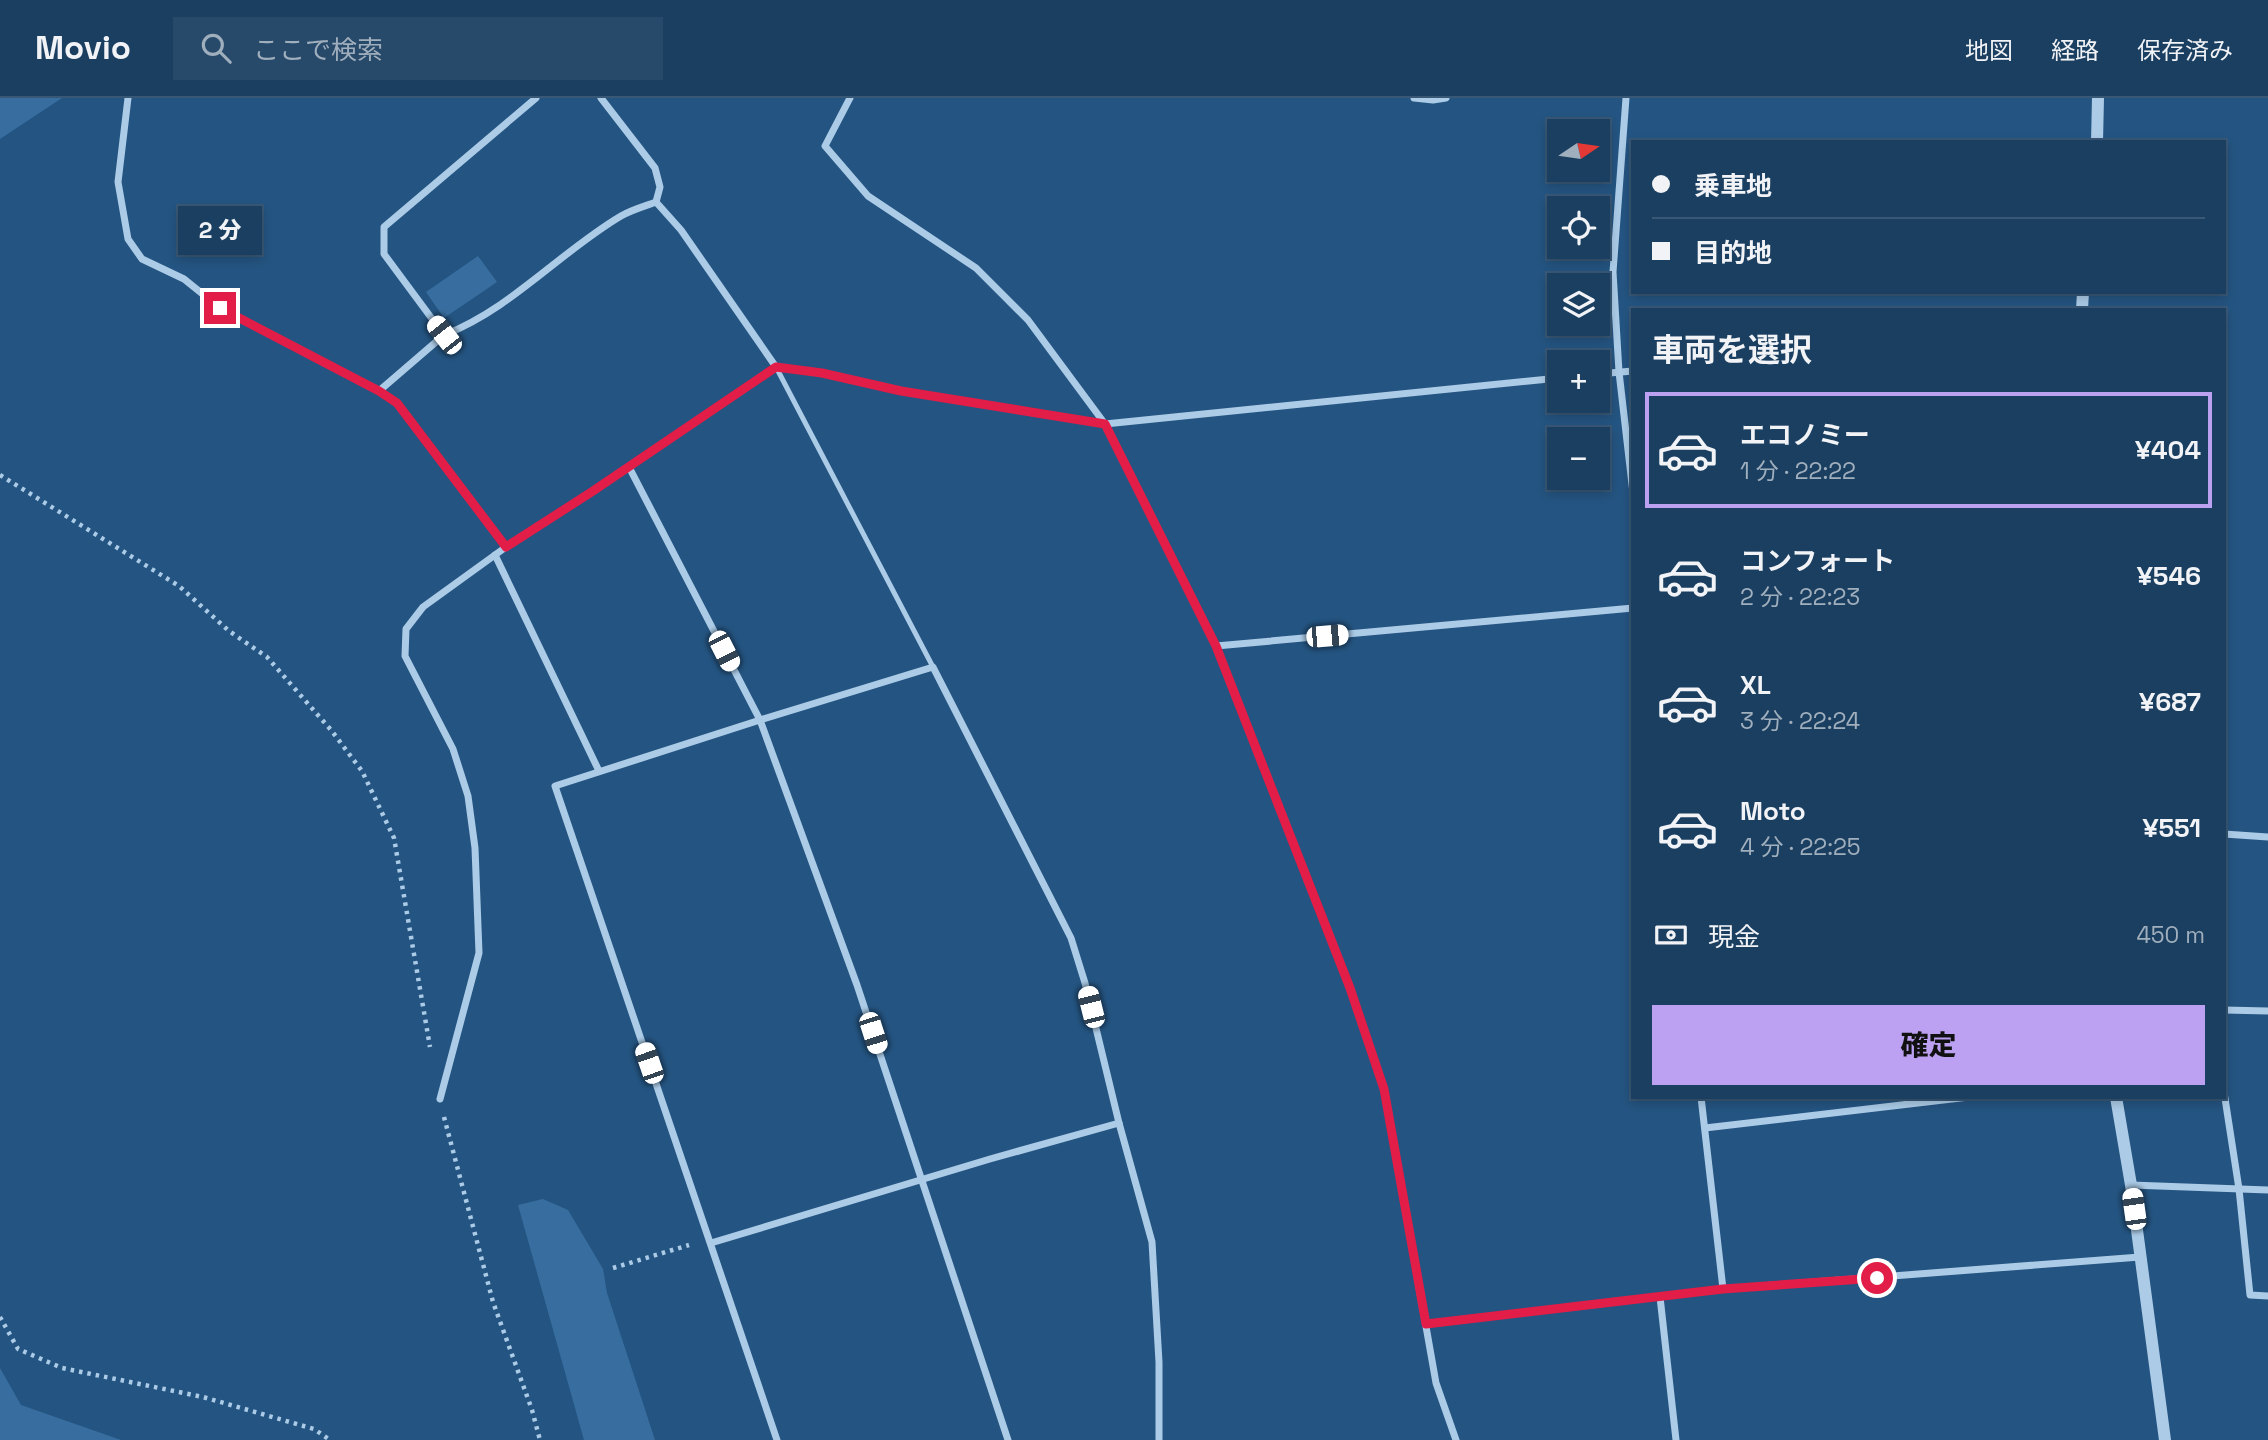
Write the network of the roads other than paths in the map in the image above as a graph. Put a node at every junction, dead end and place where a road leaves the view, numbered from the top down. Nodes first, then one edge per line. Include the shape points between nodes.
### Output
1 (128, 98) edge
2 (536, 98) edge
3 (601, 98) edge
4 (850, 98) edge
5 (1414, 98) edge
6 (1446, 98) edge
7 (1626, 98) edge
8 (2098, 98) edge
9 (2097, 140) edge
10 (656, 202) junction
11 (444, 335) junction
12 (776, 367) junction
13 (1631, 371) edge
14 (1619, 372) junction
15 (1610, 373) edge
16 (1547, 379) edge
17 (379, 391) junction
18 (1105, 424) junction
19 (629, 467) junction
20 (1631, 476) edge
21 (506, 547) junction
22 (495, 555) junction
23 (1631, 608) edge
24 (1216, 646) junction
25 (933, 667) junction
26 (760, 720) junction
27 (599, 771) junction
28 (2226, 834) edge
29 (2268, 837) edge
30 (2226, 1010) edge
31 (2268, 1011) edge
32 (440, 1099) road end
33 (1701, 1099) edge
34 (1952, 1099) edge
35 (2116, 1099) edge
36 (2225, 1099) edge
37 (1119, 1123) junction
38 (1705, 1128) junction
39 (920, 1179) junction
40 (2131, 1185) junction
41 (2239, 1189) junction
42 (2268, 1190) edge
43 (710, 1241) junction
44 (2140, 1256) junction
45 (1723, 1289) junction
46 (2268, 1296) edge
47 (1660, 1297) junction
48 (1426, 1324) junction
49 (777, 1440) edge
50 (1008, 1440) edge
51 (1159, 1440) edge
52 (1455, 1440) edge
53 (1676, 1440) edge
54 (2165, 1440) edge

1 - 17 street via 118,182 128,239 142,259 184,279 220,308
2 - 11 street via 384,227 384,254
3 - 10 street via 655,168 660,187
4 - 18 street via 825,146 868,196 976,268 1028,320
5 - 6 street
7 - 14 street via 1613,272
8 - 9 street
10 - 11 street via 622,215 499,305
10 - 12 street via 681,230
11 - 17 street
12 - 18 street
12 - 19 street
12 - 25 lane
13 - 14 street
14 - 15 street
14 - 20 street
16 - 18 street
17 - 21 street via 397,403
18 - 24 street
19 - 21 street
19 - 26 street
21 - 22 street
22 - 27 street
22 - 32 street via 423,607 406,629 405,656 453,749 468,796 476,860 479,953
23 - 24 street
24 - 48 street via 1350,988 1384,1089
25 - 26 street
25 - 37 street via 1071,938
26 - 27 street
26 - 39 street via 857,985
27 - 43 street via 555,786
28 - 29 street
30 - 31 street
33 - 38 street
34 - 38 street
35 - 40 street
36 - 41 street
37 - 39 street
37 - 51 street via 1152,1242
38 - 45 street
39 - 43 street
39 - 50 street
40 - 41 street
40 - 44 street
41 - 42 street
41 - 46 street via 2250,1295
43 - 49 street
44 - 45 street
44 - 54 street
45 - 47 street
47 - 48 street
47 - 53 street
48 - 52 street via 1436,1383

